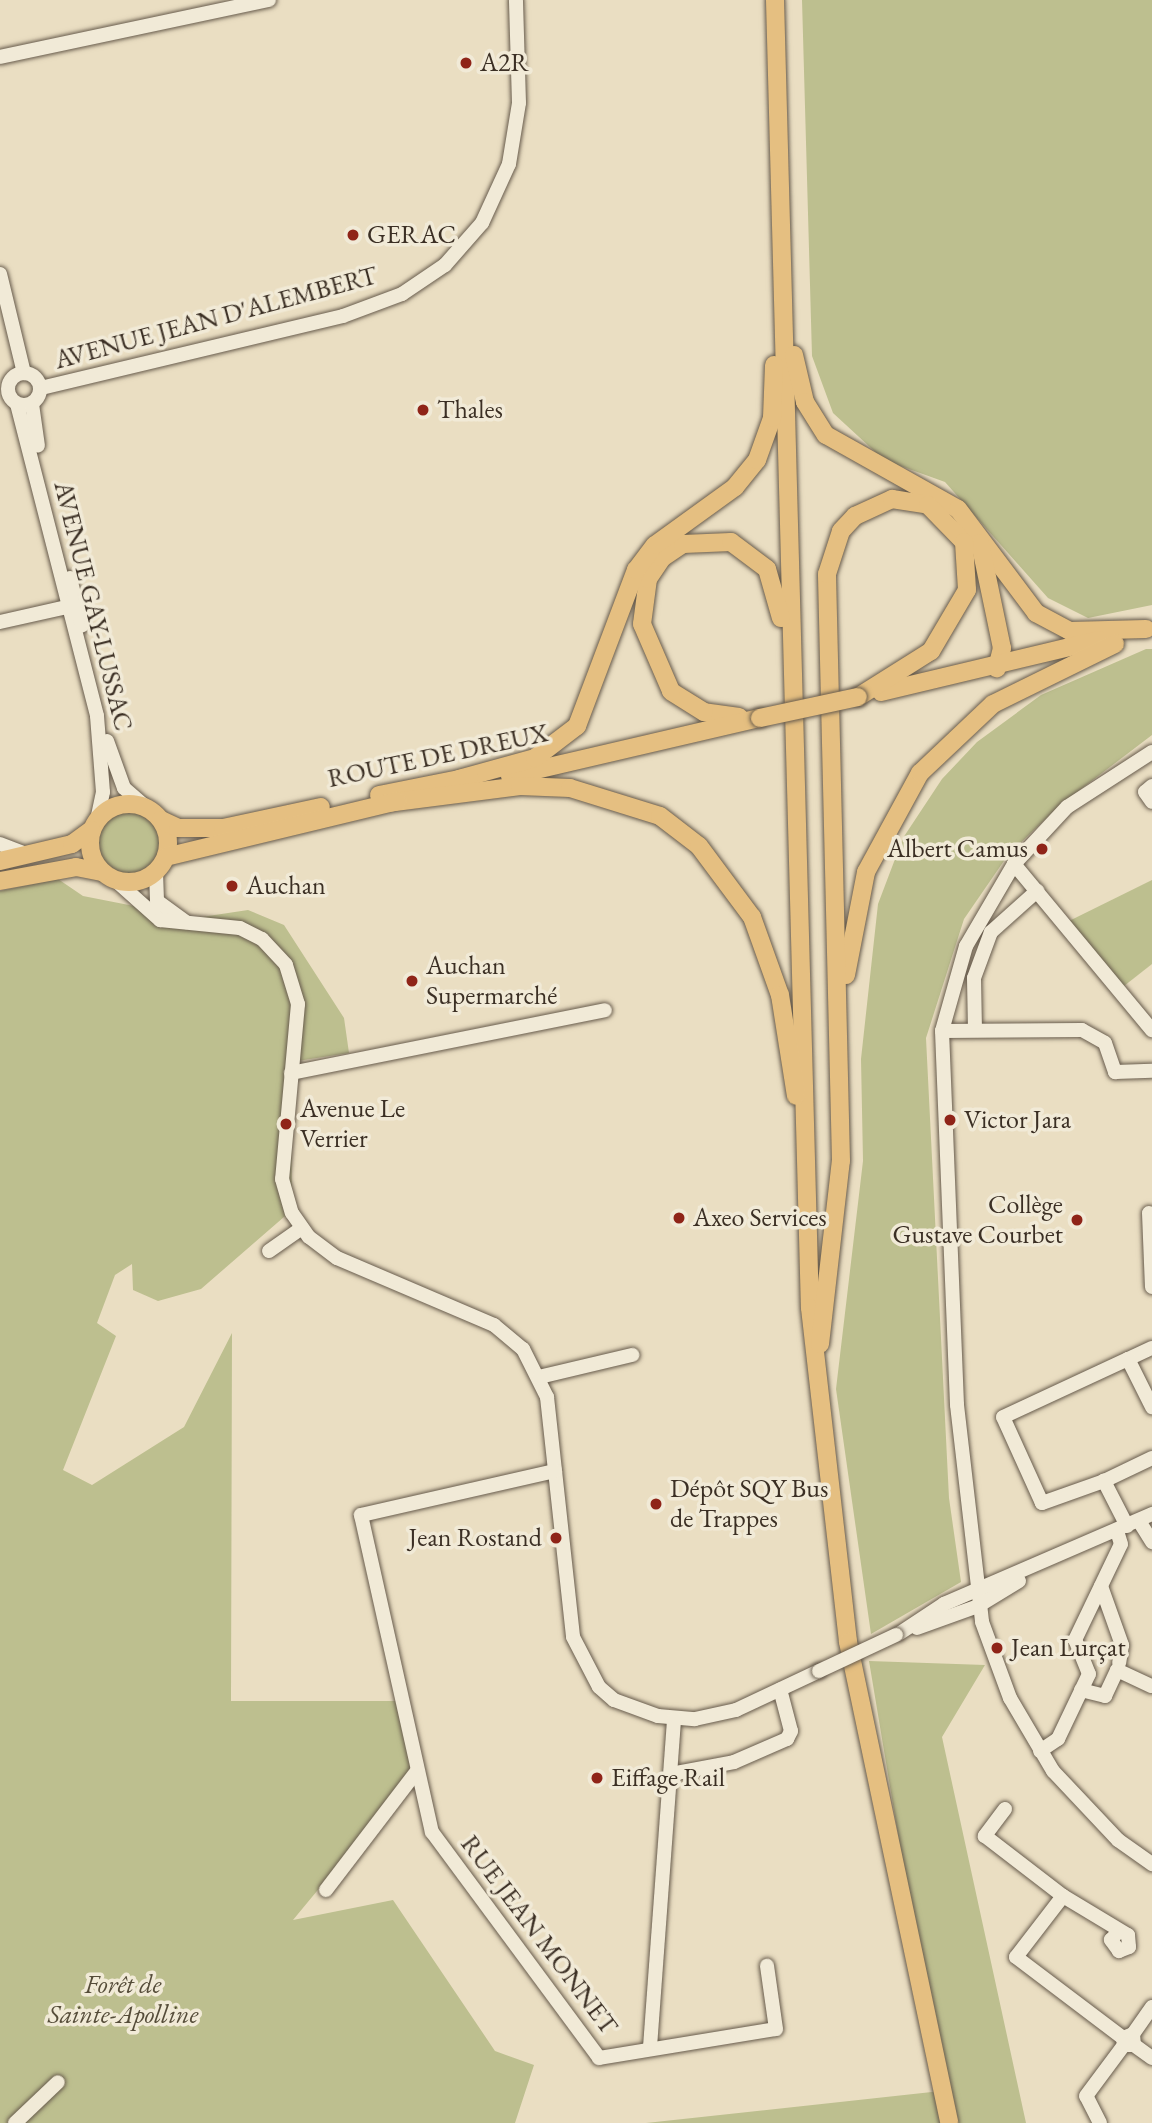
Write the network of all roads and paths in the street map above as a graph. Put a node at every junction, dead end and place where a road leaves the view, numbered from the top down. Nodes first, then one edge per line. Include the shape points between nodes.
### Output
1 (269, 0) edge
2 (516, 0) edge
3 (775, 0) edge
4 (0, 57) edge
5 (780, 217) junction
6 (0, 274) edge
7 (784, 280) junction
8 (0, 310) edge
9 (19, 375) junction
10 (41, 388) junction
11 (14, 399) edge
12 (978, 533) junction
13 (67, 607) junction
14 (0, 622) edge
15 (1150, 631) edge
16 (1115, 644) junction
17 (791, 653) junction
18 (996, 666) junction
19 (858, 697) junction
20 (752, 720) junction
21 (726, 726) junction
22 (1152, 752) edge
23 (458, 779) junction
24 (1152, 786) edge
25 (1152, 802) edge
26 (387, 803) junction
27 (146, 807) junction
28 (161, 820) junction
29 (94, 825) junction
30 (0, 844) edge
31 (27, 855) junction
32 (0, 861) edge
33 (161, 864) junction
34 (1014, 864) junction
35 (108, 876) junction
36 (0, 881) edge
37 (1037, 891) junction
38 (186, 922) junction
39 (605, 1010) dead end
40 (975, 1030) junction
41 (1152, 1030) edge
42 (942, 1031) junction
43 (841, 1037) junction
44 (1152, 1071) edge
45 (291, 1073) junction
46 (806, 1153) junction
47 (1149, 1213) dead end
48 (302, 1228) junction
49 (269, 1251) dead end
50 (1152, 1287) edge
51 (1152, 1348) edge
52 (632, 1355) dead end
53 (1128, 1359) junction
54 (816, 1360) junction
55 (539, 1377) junction
56 (1152, 1407) edge
57 (1152, 1458) edge
58 (555, 1471) junction
59 (1104, 1481) junction
60 (1134, 1523) edge
61 (1152, 1542) edge
62 (1046, 1563) junction
63 (1101, 1586) junction
64 (975, 1590) junction
65 (978, 1606) junction
66 (898, 1634) junction
67 (1119, 1663) dead end
68 (1152, 1686) edge
69 (780, 1689) junction
70 (1081, 1690) junction
71 (674, 1719) junction
72 (1040, 1751) junction
73 (418, 1770) junction
74 (671, 1774) junction
75 (1005, 1810) dead end
76 (1152, 1864) edge
77 (326, 1890) dead end
78 (1063, 1896) junction
79 (1116, 1933) dead end
80 (766, 1966) dead end
81 (1152, 2007) edge
82 (1129, 2041) junction
83 (650, 2047) junction
84 (1152, 2057) edge
85 (58, 2082) dead end
86 (15, 2123) edge
87 (949, 2123) edge
88 (1100, 2123) edge

1 - 4 street
2 - 10 street, AVENUE JEAN D'ALEMBERT via 519,103 509,164 482,223 445,265 402,294 342,316
3 - 5 main road
5 - 7 main road
5 - 23 main road via 772,418 757,460 735,487 655,545 636,569 592,699 571,732 535,758
6 - 9 street
7 - 12 main road via 800,389 817,425 862,460 945,498
7 - 17 main road
8 - 9 street
9 - 10 street
9 - 11 street
10 - 11 street
11 - 13 street, AVENUE GAY-LUSSAC
11 - 27 street, AVENUE GAY-LUSSAC via 108,744 124,788
12 - 15 main road via 1022,598 1053,625 1089,633
12 - 18 main road
13 - 14 street
13 - 29 street, AVENUE GAY-LUSSAC via 100,731 103,792
15 - 16 main road, ROUTE DE DREUX
15 - 18 main road, ROUTE DE DREUX
16 - 18 main road, ROUTE DE DREUX
16 - 43 main road via 993,704 940,749 897,806 854,914
17 - 20 main road via 783,645 776,587 752,552 705,539 662,558 641,598 642,624 659,671 683,704
17 - 46 main road
18 - 19 main road, ROUTE DE DREUX
19 - 20 main road, ROUTE DE DREUX, bridge
19 - 43 main road via 930,651 967,590 964,542 928,505 892,499 855,516 841,531 827,574
20 - 21 main road, ROUTE DE DREUX
21 - 23 main road, ROUTE DE DREUX
21 - 26 main road, ROUTE DE DREUX
22 - 34 street via 1067,807
23 - 28 main road, ROUTE DE DREUX via 223,828 177,828
24 - 25 street via 1145,792
26 - 33 main road, ROUTE DE DREUX
26 - 46 main road via 520,786 596,791 660,816 699,846 731,883 767,954 789,1038 798,1141
27 - 28 main road
27 - 29 main road via 119,805
28 - 33 main road
29 - 31 main road via 72,844
29 - 35 main road via 91,853
30 - 31 street
31 - 32 main road
33 - 35 main road via 134,882
33 - 38 street via 157,901
34 - 37 street
34 - 42 street via 966,946
35 - 36 main road via 76,867
35 - 38 street via 160,920
37 - 40 street via 991,932 974,978
37 - 41 street
38 - 45 street via 253,933 286,965 298,1004
39 - 45 street
40 - 42 street
40 - 44 street via 1082,1030 1105,1043 1115,1072
42 - 64 street via 943,1182
43 - 54 main road via 841,1161
45 - 48 street via 282,1178
46 - 54 main road
47 - 50 street
48 - 49 street
48 - 55 street via 337,1258 494,1325 523,1349
51 - 53 street
52 - 55 street
53 - 56 street
53 - 59 street via 1003,1417 1042,1503
54 - 87 main road via 848,1642
55 - 58 street via 547,1397
57 - 59 street
58 - 71 street via 570,1626 580,1656 614,1700
58 - 73 street via 361,1515
59 - 60 street
60 - 61 street
60 - 62 street
60 - 63 street
62 - 64 street
62 - 65 street
63 - 67 street via 1122,1645
63 - 70 street via 1075,1640 1089,1674
64 - 65 street
64 - 66 street
65 - 66 street
65 - 72 street via 1010,1698
66 - 69 street, bridge
68 - 70 street via 1117,1671 1105,1696
69 - 71 street via 715,1716
69 - 74 street via 791,1731 787,1739 734,1762
70 - 72 street via 1058,1739
71 - 74 street
72 - 76 street via 1118,1840
73 - 77 street
73 - 83 street, RUE JEAN MONNET via 432,1832 599,2058
74 - 83 street
75 - 78 street via 985,1836
78 - 79 street
78 - 82 street via 1016,1957
80 - 83 street, RUE JEAN MONNET via 776,2029
81 - 82 street
82 - 84 street
82 - 88 street via 1086,2096
85 - 86 street

